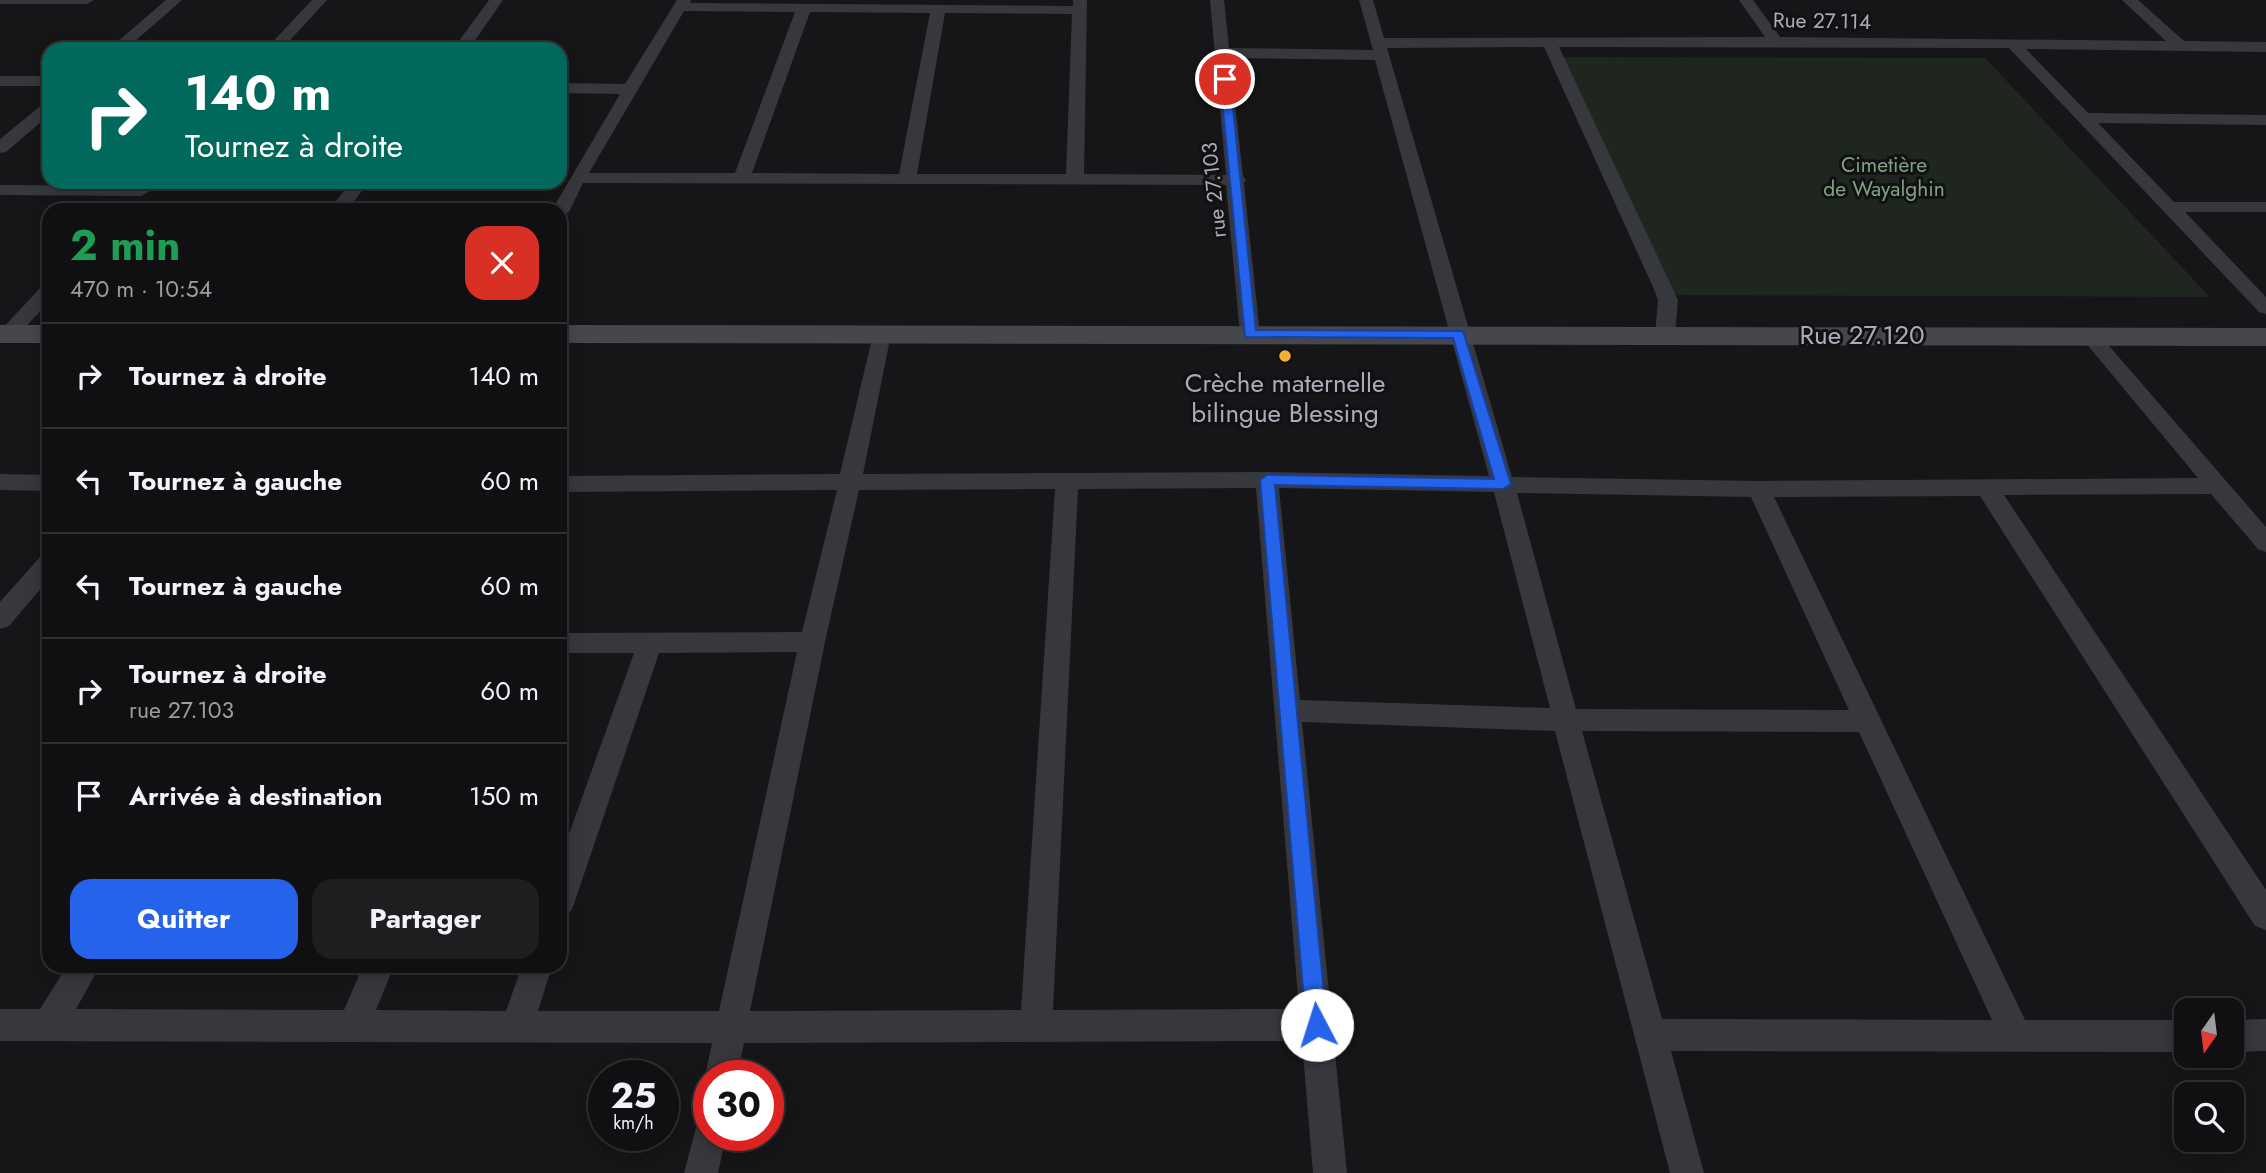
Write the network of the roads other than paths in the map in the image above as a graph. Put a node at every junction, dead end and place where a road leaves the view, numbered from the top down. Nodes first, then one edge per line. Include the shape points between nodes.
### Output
1 (0, 0) edge
2 (87, 0) edge
3 (175, 0) edge
4 (320, 0) edge
5 (496, 0) edge
6 (1217, 0) edge
7 (1366, 0) edge
8 (1746, 0) edge
9 (2129, 0) edge
10 (682, 4) edge
11 (1080, 5) edge
12 (804, 8) junction
13 (938, 9) junction
14 (1776, 41) junction
15 (125, 42) edge
16 (281, 42) edge
17 (466, 42) edge
18 (1549, 42) junction
19 (2014, 45) junction
20 (2180, 46) junction
21 (2266, 47) edge
22 (1379, 49) junction
23 (1223, 53) junction
24 (0, 81) edge
25 (42, 81) edge
26 (567, 88) edge
27 (630, 89) junction
28 (42, 113) edge
29 (2085, 118) junction
30 (2266, 120) edge
31 (0, 148) edge
32 (742, 177) junction
33 (577, 178) junction
34 (907, 179) junction
35 (1075, 180) junction
36 (1237, 180) junction
37 (42, 189) edge
38 (142, 189) edge
39 (354, 189) edge
40 (0, 190) edge
41 (129, 203) edge
42 (344, 203) edge
43 (564, 203) edge
44 (2173, 207) junction
45 (2266, 207) edge
46 (42, 297) edge
47 (2266, 308) edge
48 (4, 334) edge
49 (42, 334) edge
50 (567, 334) edge
51 (881, 334) junction
52 (1250, 334) junction
53 (1458, 334) junction
54 (1665, 334) junction
55 (2090, 336) junction
56 (2266, 337) edge
57 (1067, 480) junction
58 (1267, 480) junction
59 (0, 482) edge
60 (850, 482) junction
61 (42, 483) edge
62 (567, 484) edge
63 (1503, 484) junction
64 (1986, 486) junction
65 (2219, 486) junction
66 (1759, 489) junction
67 (2266, 543) edge
68 (42, 571) edge
69 (0, 619) edge
70 (812, 642) junction
71 (567, 643) edge
72 (649, 645) junction
73 (1288, 711) junction
74 (1566, 720) junction
75 (1868, 721) junction
76 (567, 881) edge
77 (2266, 916) edge
78 (81, 973) edge
79 (376, 973) edge
80 (535, 973) edge
81 (48, 1025) junction
82 (1317, 1025) junction
83 (0, 1026) edge
84 (353, 1027) junction
85 (516, 1027) junction
86 (732, 1027) junction
87 (1036, 1027) junction
88 (1650, 1035) junction
89 (2244, 1035) edge
90 (2266, 1035) edge
91 (2016, 1036) junction
92 (2174, 1036) edge
93 (725, 1060) edge
94 (706, 1151) edge
95 (701, 1173) edge
96 (1330, 1173) edge
97 (1687, 1173) edge

1 - 2 street
3 - 15 street
4 - 16 street
5 - 17 street
6 - 23 street, rue 27.103
7 - 22 street
8 - 14 street
9 - 20 street
10 - 12 street
10 - 27 street
11 - 13 street
11 - 35 street
12 - 13 street
12 - 32 street
13 - 34 street
14 - 18 street, Rue 27.114
14 - 19 street, Rue 27.114
18 - 22 street, Rue 27.114
18 - 54 street via 1663,287 1668,300
19 - 20 street, Rue 27.114
19 - 29 street
20 - 21 street, Rue 27.114
22 - 23 street, Rue 27.114
22 - 53 street
23 - 36 street, rue 27.103
24 - 25 street
26 - 27 street
27 - 33 street
28 - 31 street
29 - 30 street
29 - 44 street
32 - 33 street
32 - 34 street
33 - 43 street
34 - 35 street
35 - 36 street
36 - 52 street, rue 27.103
37 - 40 street
38 - 41 street
39 - 42 street
44 - 45 street
44 - 47 street
46 - 48 street
48 - 49 street
50 - 51 street, Rue 27.120
51 - 52 street, Rue 27.120
51 - 60 street
52 - 53 street, Rue 27.120
53 - 54 street, Rue 27.120
53 - 63 street
54 - 55 street, Rue 27.120
55 - 56 street, Rue 27.120
55 - 65 street
57 - 58 street
57 - 60 street
57 - 87 street
58 - 63 street
58 - 73 street
59 - 61 street
60 - 62 street
60 - 70 street
63 - 66 street
63 - 74 street
64 - 65 street
64 - 66 street
64 - 77 street
65 - 67 street
66 - 75 street
68 - 69 street
70 - 72 street
70 - 86 street
71 - 72 street
72 - 76 street
73 - 74 street
73 - 82 street
74 - 75 street
74 - 88 street
75 - 91 street
78 - 81 street
79 - 84 street
80 - 85 street
81 - 83 street
81 - 84 street
82 - 87 street
82 - 96 street
84 - 85 street
85 - 86 street
86 - 87 street
86 - 93 street
88 - 91 street
88 - 97 street
89 - 90 street
91 - 92 street
94 - 95 street

